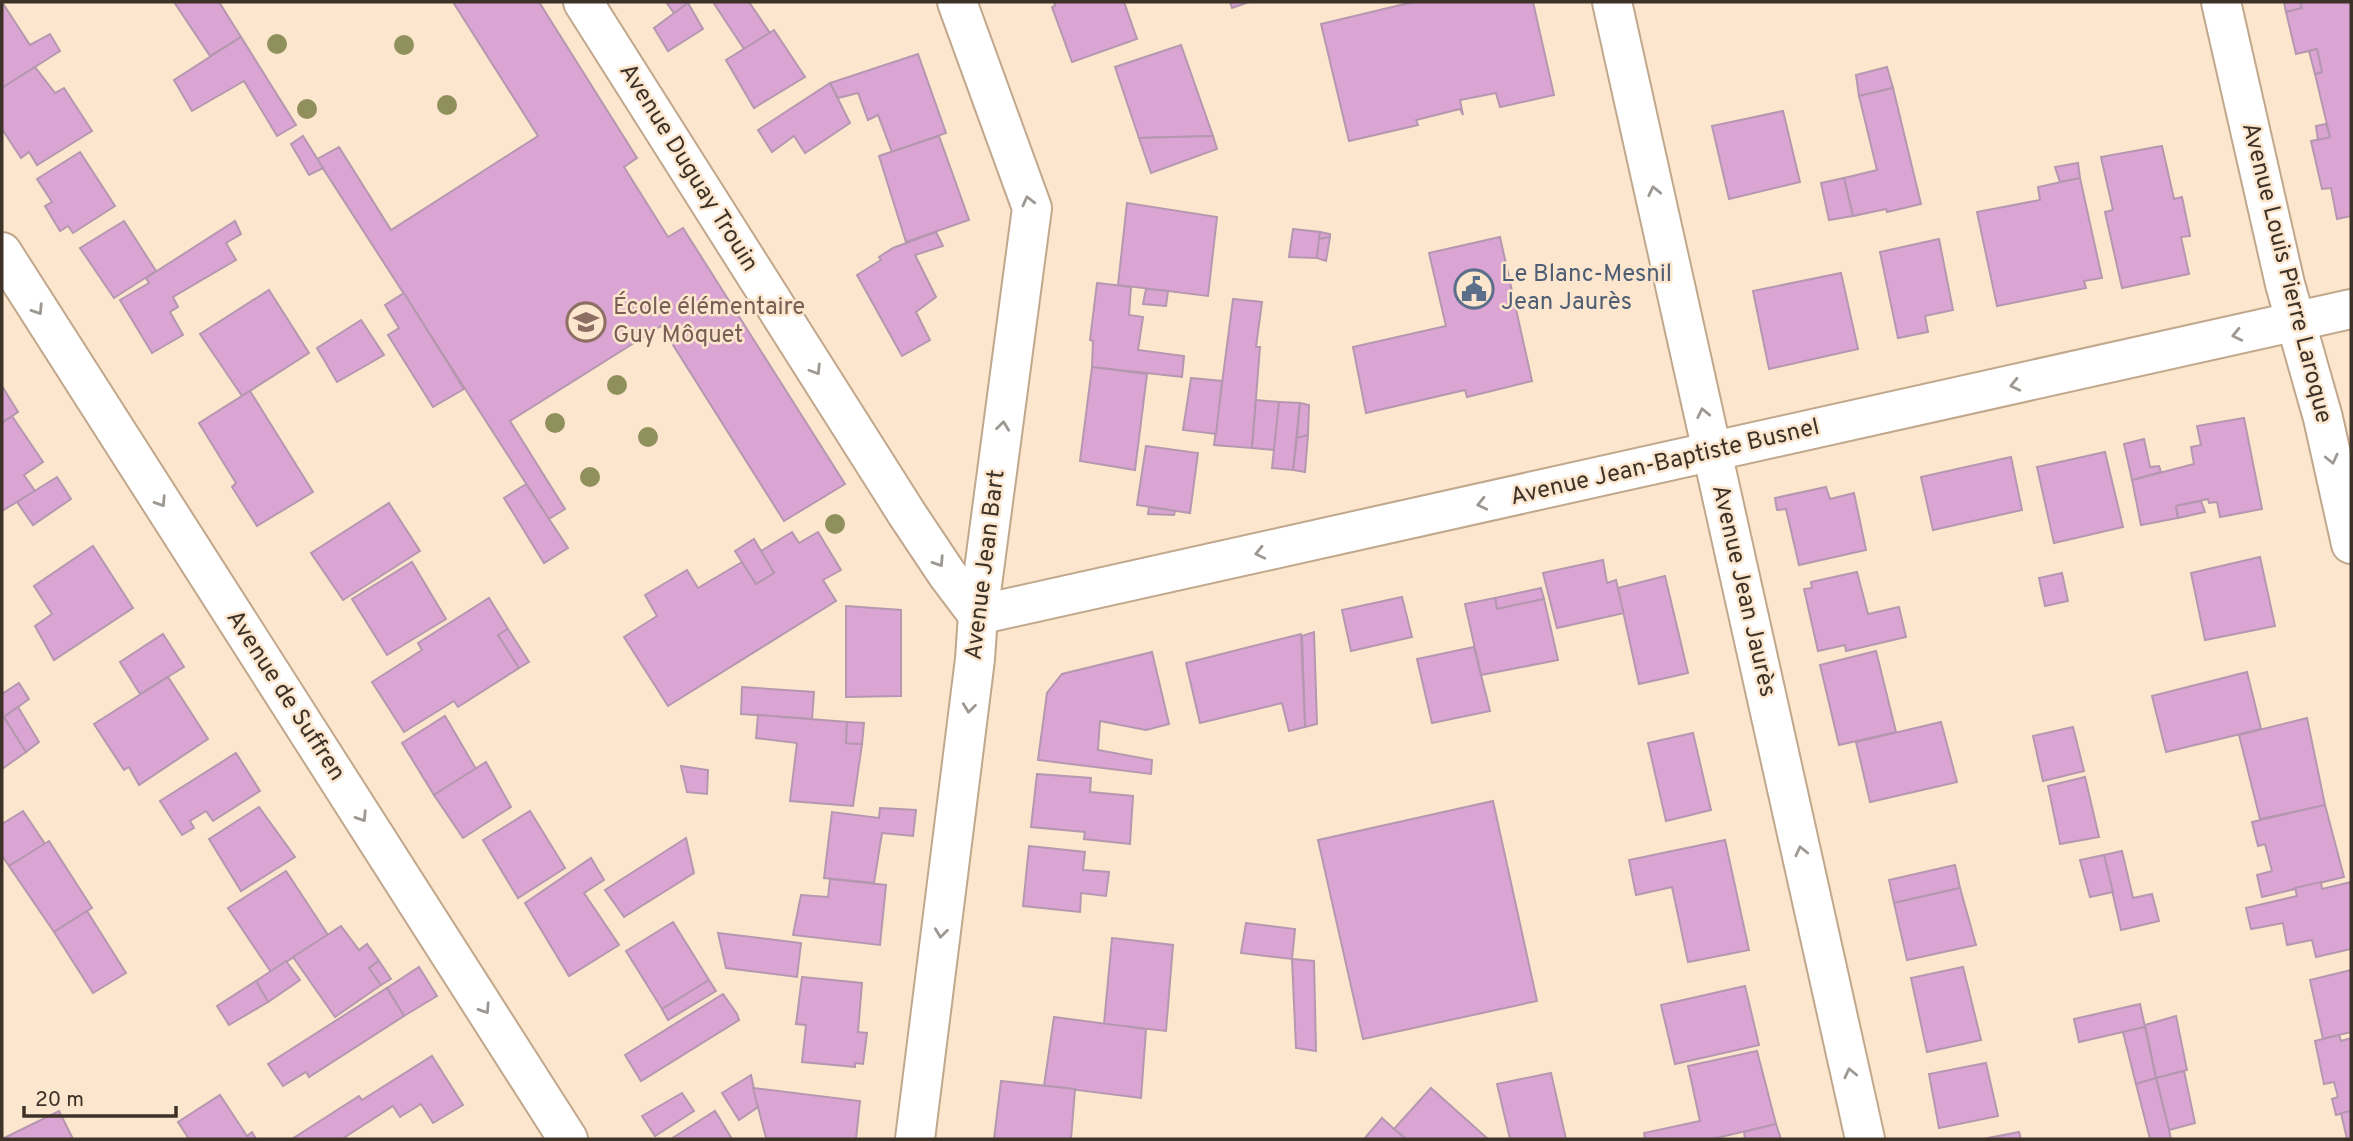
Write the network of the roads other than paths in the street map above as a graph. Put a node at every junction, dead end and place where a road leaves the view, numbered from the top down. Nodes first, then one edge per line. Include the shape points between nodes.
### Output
1 (583, 2) edge
2 (957, 2) edge
3 (1612, 2) edge
4 (2221, 2) edge
5 (2, 252) edge
6 (2351, 309) edge
7 (2295, 323) junction
8 (1712, 452) junction
9 (2351, 544) edge
10 (978, 615) junction
11 (568, 1139) edge
12 (915, 1139) edge
13 (1865, 1139) edge

1 -> 10 street, Avenue Duguay Trouin via 907,514
10 -> 2 street, Avenue Jean Bart via 1032,208
8 -> 3 street, Avenue Jean Jaurès
4 - 7 street, Avenue Louis Pierre Laroque
5 -> 11 street, Avenue de Suffren
6 - 7 street, Avenue Jean-Baptiste Busnel
7 -> 8 street, Avenue Jean-Baptiste Busnel
7 -> 9 street, Avenue Louis Pierre Laroque via 2323,418
8 -> 10 street, Avenue Jean-Baptiste Busnel
13 -> 8 street, Avenue Jean Jaurès
10 -> 12 street, Avenue Jean Bart

